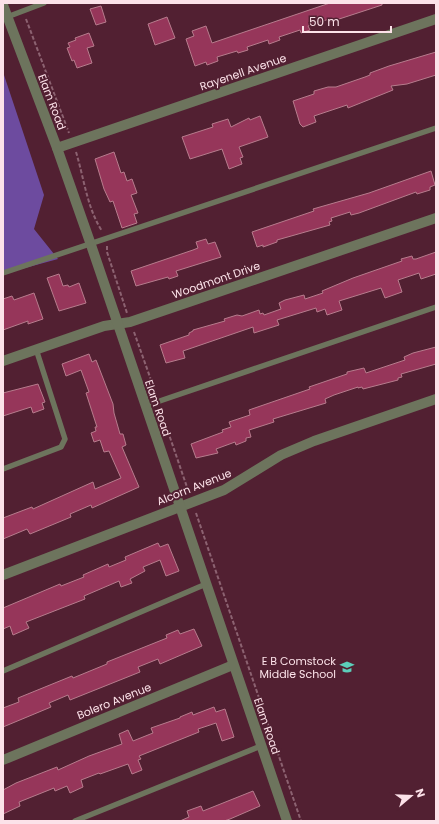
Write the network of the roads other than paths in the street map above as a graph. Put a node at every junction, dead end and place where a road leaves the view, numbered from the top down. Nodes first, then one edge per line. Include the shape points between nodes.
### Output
1 (44, 3) edge
2 (3, 5) edge
3 (8, 17) junction
4 (436, 19) edge
5 (436, 128) edge
6 (57, 148) junction
7 (436, 218) edge
8 (90, 242) junction
9 (3, 272) edge
10 (436, 307) edge
11 (117, 324) junction
12 (36, 350) junction
13 (3, 361) edge
14 (436, 399) edge
15 (145, 406) junction
16 (3, 469) edge
17 (180, 507) junction
18 (3, 576) edge
19 (206, 584) junction
20 (234, 665) junction
21 (3, 670) edge
22 (261, 746) junction
23 (3, 760) edge
24 (75, 821) edge
25 (287, 821) edge

1 - 3 lane
2 - 3 street, Elam Road
3 - 6 street, Elam Road
4 - 6 street, Rayenell Avenue
5 - 8 lane
6 - 8 street, Elam Road
7 - 11 street, Woodmont Drive via 130,322
8 - 9 lane
8 - 11 street, Elam Road
10 - 15 lane
11 - 12 street, Woodmont Drive via 104,326
11 - 15 street, Elam Road
12 - 13 street, Woodmont Drive
12 - 16 lane via 65,439 61,446
14 - 17 street, Alcorn Avenue via 314,441 281,455 224,490
15 - 17 street, Elam Road
17 - 18 street, Alcorn Avenue
17 - 19 street, Elam Road
19 - 20 street, Elam Road
19 - 21 lane
20 - 22 street, Elam Road
20 - 23 street, Bolero Avenue
22 - 24 lane
22 - 25 street, Elam Road

